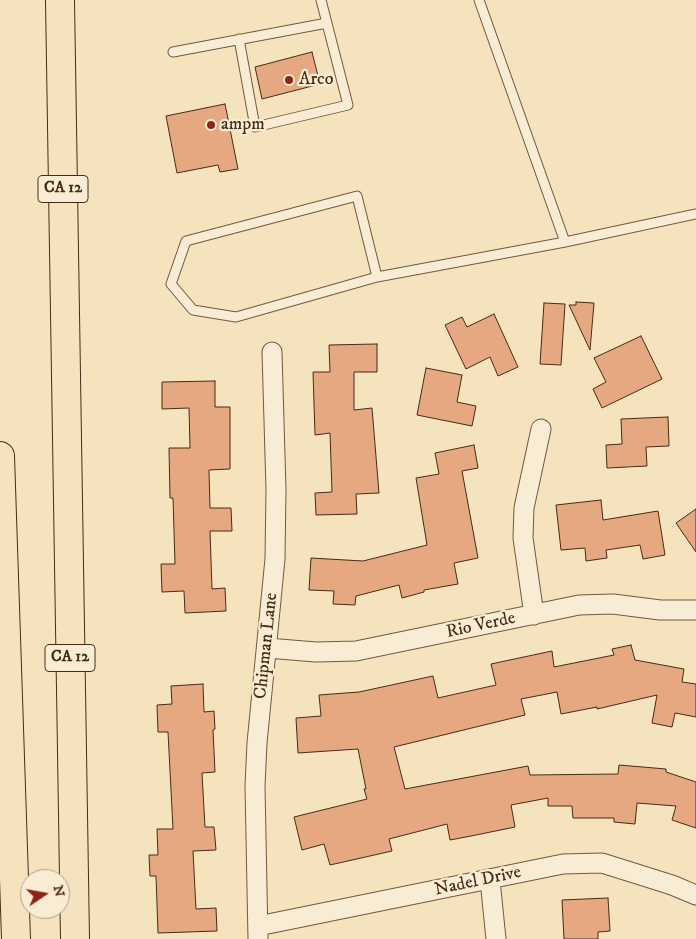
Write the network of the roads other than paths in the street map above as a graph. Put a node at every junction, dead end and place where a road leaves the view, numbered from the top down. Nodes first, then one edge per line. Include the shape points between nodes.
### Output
1 (60, 0) edge
2 (321, 0) edge
3 (479, 0) edge
4 (327, 23) junction
5 (239, 39) junction
6 (172, 52) dead end
7 (696, 214) edge
8 (564, 242) junction
9 (377, 278) junction
10 (272, 352) dead end
11 (541, 428) dead end
12 (0, 456) edge
13 (696, 610) edge
14 (534, 615) junction
15 (267, 648) junction
16 (490, 880) junction
17 (696, 895) edge
18 (258, 932) edge
19 (16, 939) edge
20 (75, 939) edge
21 (496, 939) edge

1 - 20 highway, CA 12
2 - 4 lane
3 - 8 lane
4 - 5 lane
4 - 5 lane via 348,105 255,127
5 - 6 lane
7 - 8 lane
8 - 9 lane
9 - 9 lane via 357,196 186,241 172,284 193,310 236,317
10 - 15 street, Chipman Lane via 275,559
11 - 14 street via 524,508 522,538
12 - 19 highway
13 - 14 street, Rio Verde via 660,610 613,604 579,606
14 - 15 street, Rio Verde via 356,651
15 - 18 street, Chipman Lane via 255,778
16 - 17 street, Nadel Drive via 563,864 602,863
16 - 18 street, Nadel Drive
16 - 21 street

